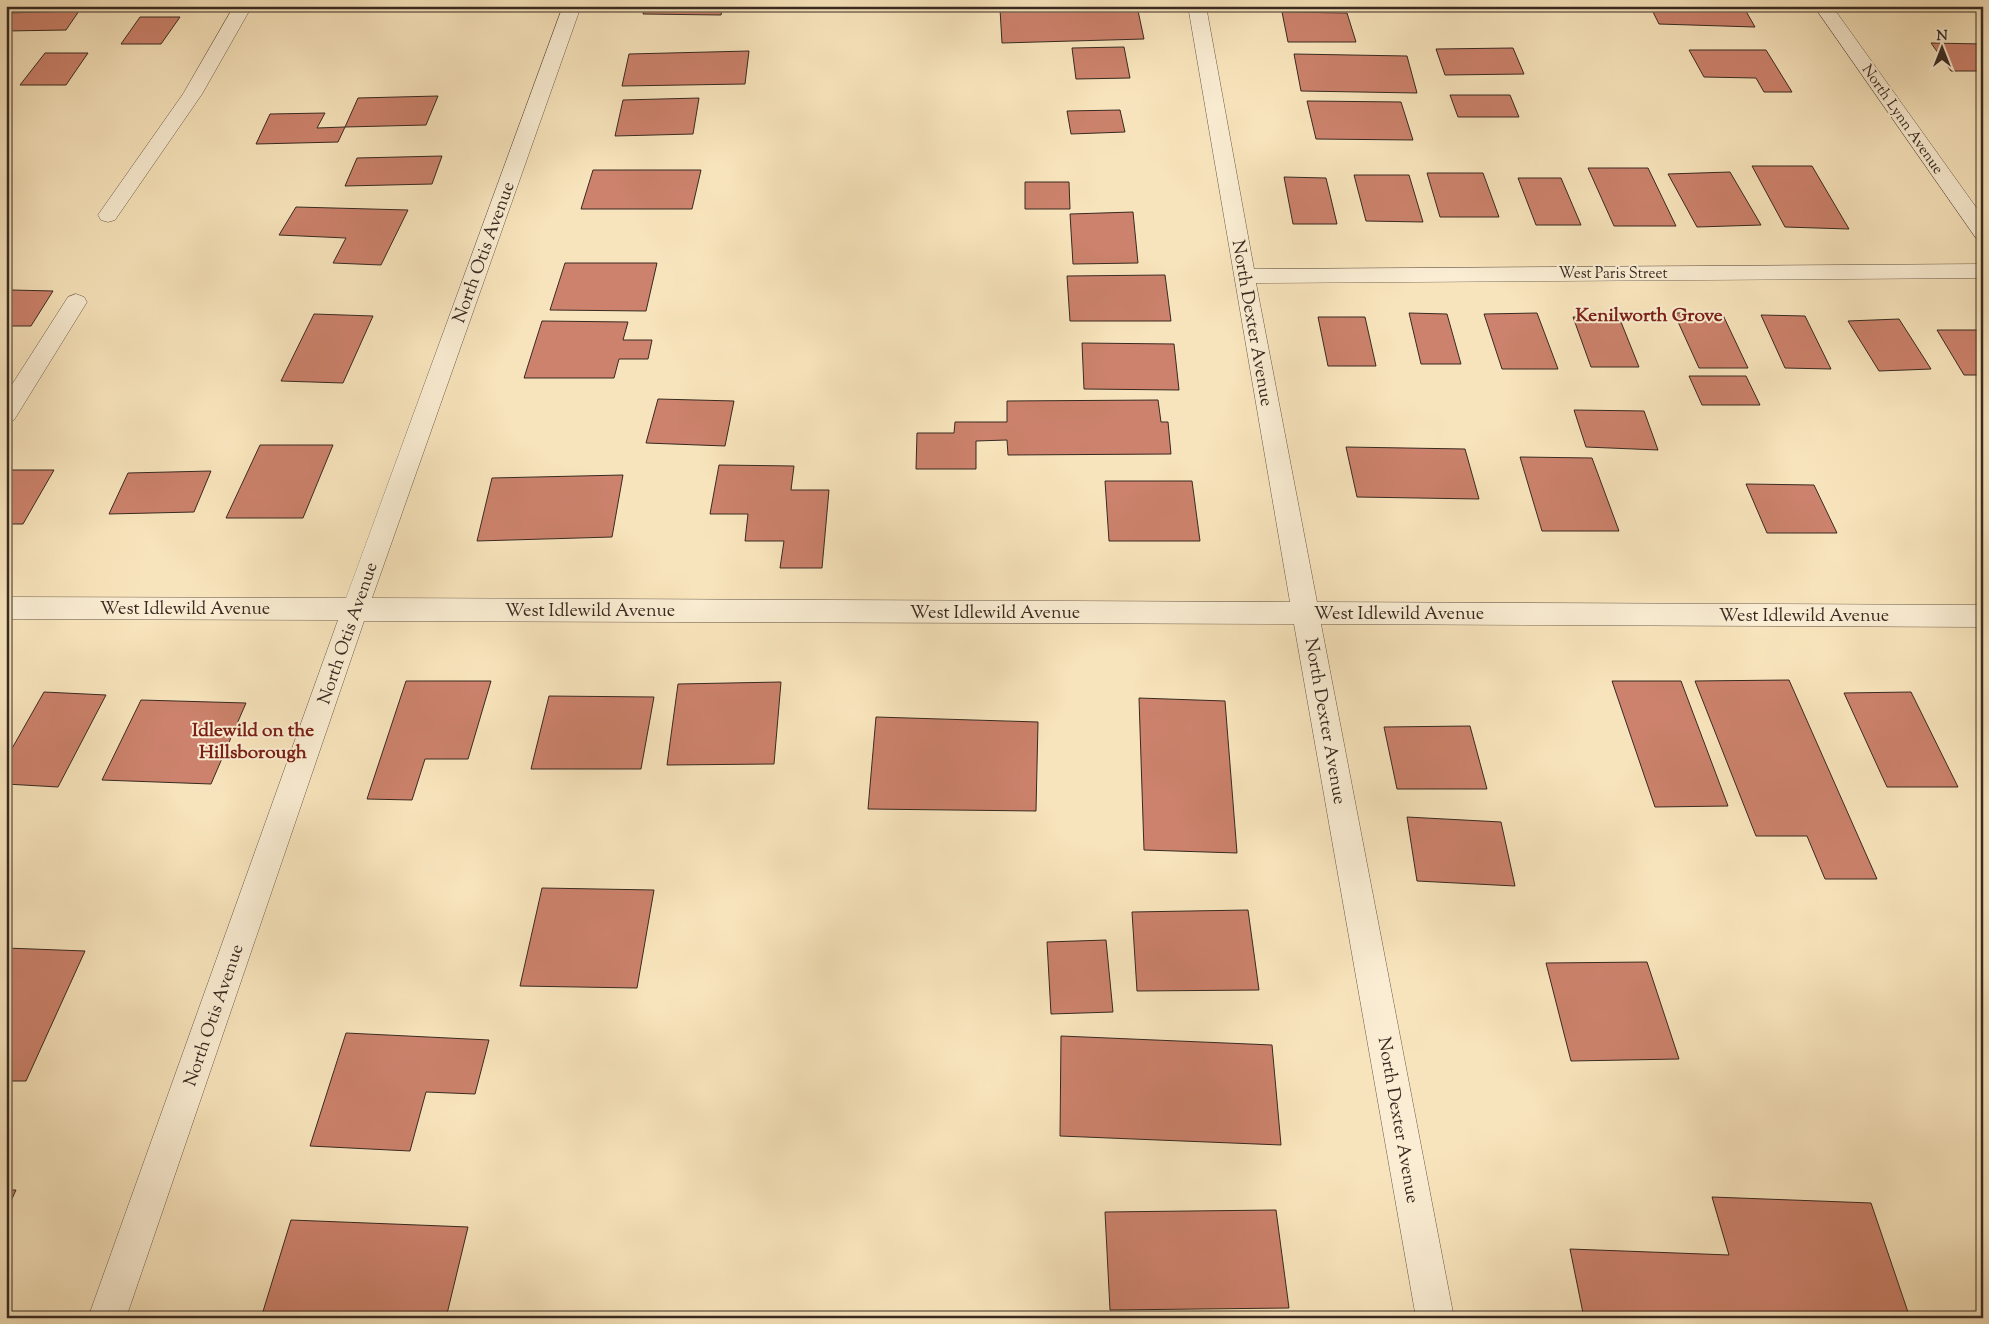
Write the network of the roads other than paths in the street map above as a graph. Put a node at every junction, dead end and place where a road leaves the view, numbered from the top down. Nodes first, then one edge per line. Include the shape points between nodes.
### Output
1 (243, 6) edge
2 (572, 6) edge
3 (1197, 6) edge
4 (1823, 6) edge
5 (108, 215) dead end
6 (1983, 232) edge
7 (1983, 271) edge
8 (1244, 276) junction
9 (76, 302) dead end
10 (6, 414) edge
11 (6, 608) edge
12 (355, 609) junction
13 (1306, 613) junction
14 (1983, 616) edge
15 (107, 1318) edge
16 (1434, 1318) edge

1 - 5 street via 192,94
2 - 12 street, North Otis Avenue
3 - 8 street, North Dexter Avenue
4 - 6 street, North Lynn Avenue
7 - 8 street, West Paris Street
8 - 13 street, North Dexter Avenue
9 - 10 street
11 - 12 street, West Idlewild Avenue
12 - 13 street, West Idlewild Avenue
12 - 15 street, North Otis Avenue
13 - 14 street, West Idlewild Avenue
13 - 16 street, North Dexter Avenue

